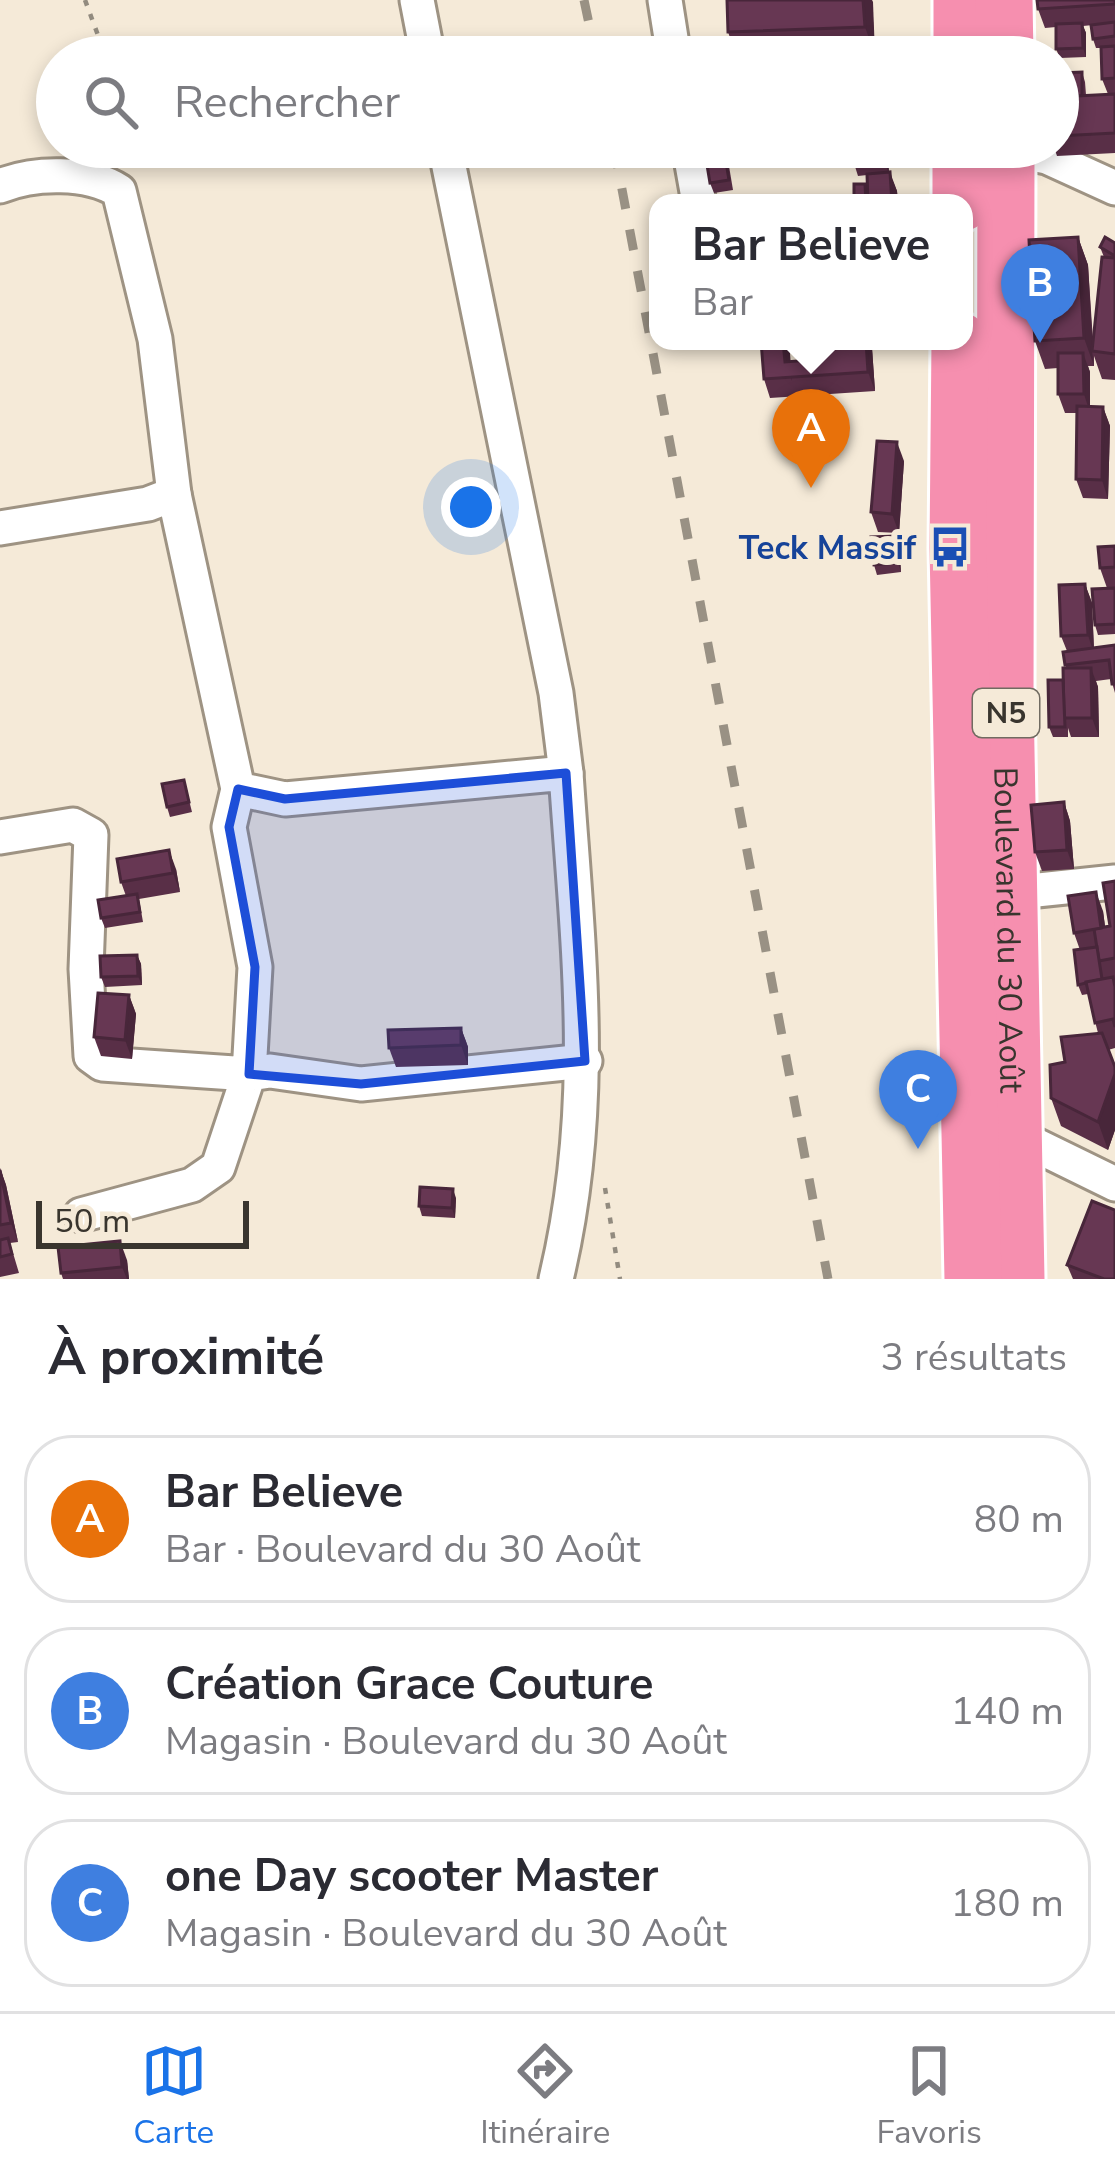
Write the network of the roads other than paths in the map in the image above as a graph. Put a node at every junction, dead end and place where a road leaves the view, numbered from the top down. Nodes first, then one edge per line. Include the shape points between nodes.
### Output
1 (417, 0) edge
2 (665, 0) edge
3 (962, 0) edge
4 (1004, 0) edge
5 (424, 36) edge
6 (671, 36) edge
7 (962, 36) edge
8 (1005, 36) edge
9 (450, 168) edge
10 (991, 168) edge
11 (1071, 168) edge
12 (0, 186) edge
13 (1115, 188) edge
14 (959, 350) edge
15 (174, 494) junction
16 (0, 528) edge
17 (566, 773) junction
18 (238, 789) junction
19 (0, 837) edge
20 (1115, 882) edge
21 (1009, 892) junction
22 (586, 1061) junction
23 (249, 1074) junction
24 (1013, 1134) junction
25 (1115, 1184) edge
26 (81, 1215) dead end
27 (556, 1279) edge
28 (973, 1279) edge
29 (1016, 1279) edge

1 - 5 street
2 - 6 street
3 - 7 highway
4 - 8 highway
9 - 17 street
10 - 21 highway, Boulevard du 30 Août / N5
11 - 13 street
12 - 15 street via 21,177 100,179 119,191 155,339
14 - 28 highway, Boulevard du 30 Août / N5
15 - 16 street
15 - 18 street
17 - 18 street via 285,799
17 - 22 street
18 - 23 street via 229,827 255,967
19 - 23 street via 73,825 91,835 91,1056 102,1064
20 - 21 street
21 - 24 highway, Boulevard du 30 Août / N5
22 - 23 street via 362,1084
22 - 27 street via 583,1127
23 - 26 street via 218,1167 192,1186
24 - 25 street
24 - 29 highway, Boulevard du 30 Août / N5

